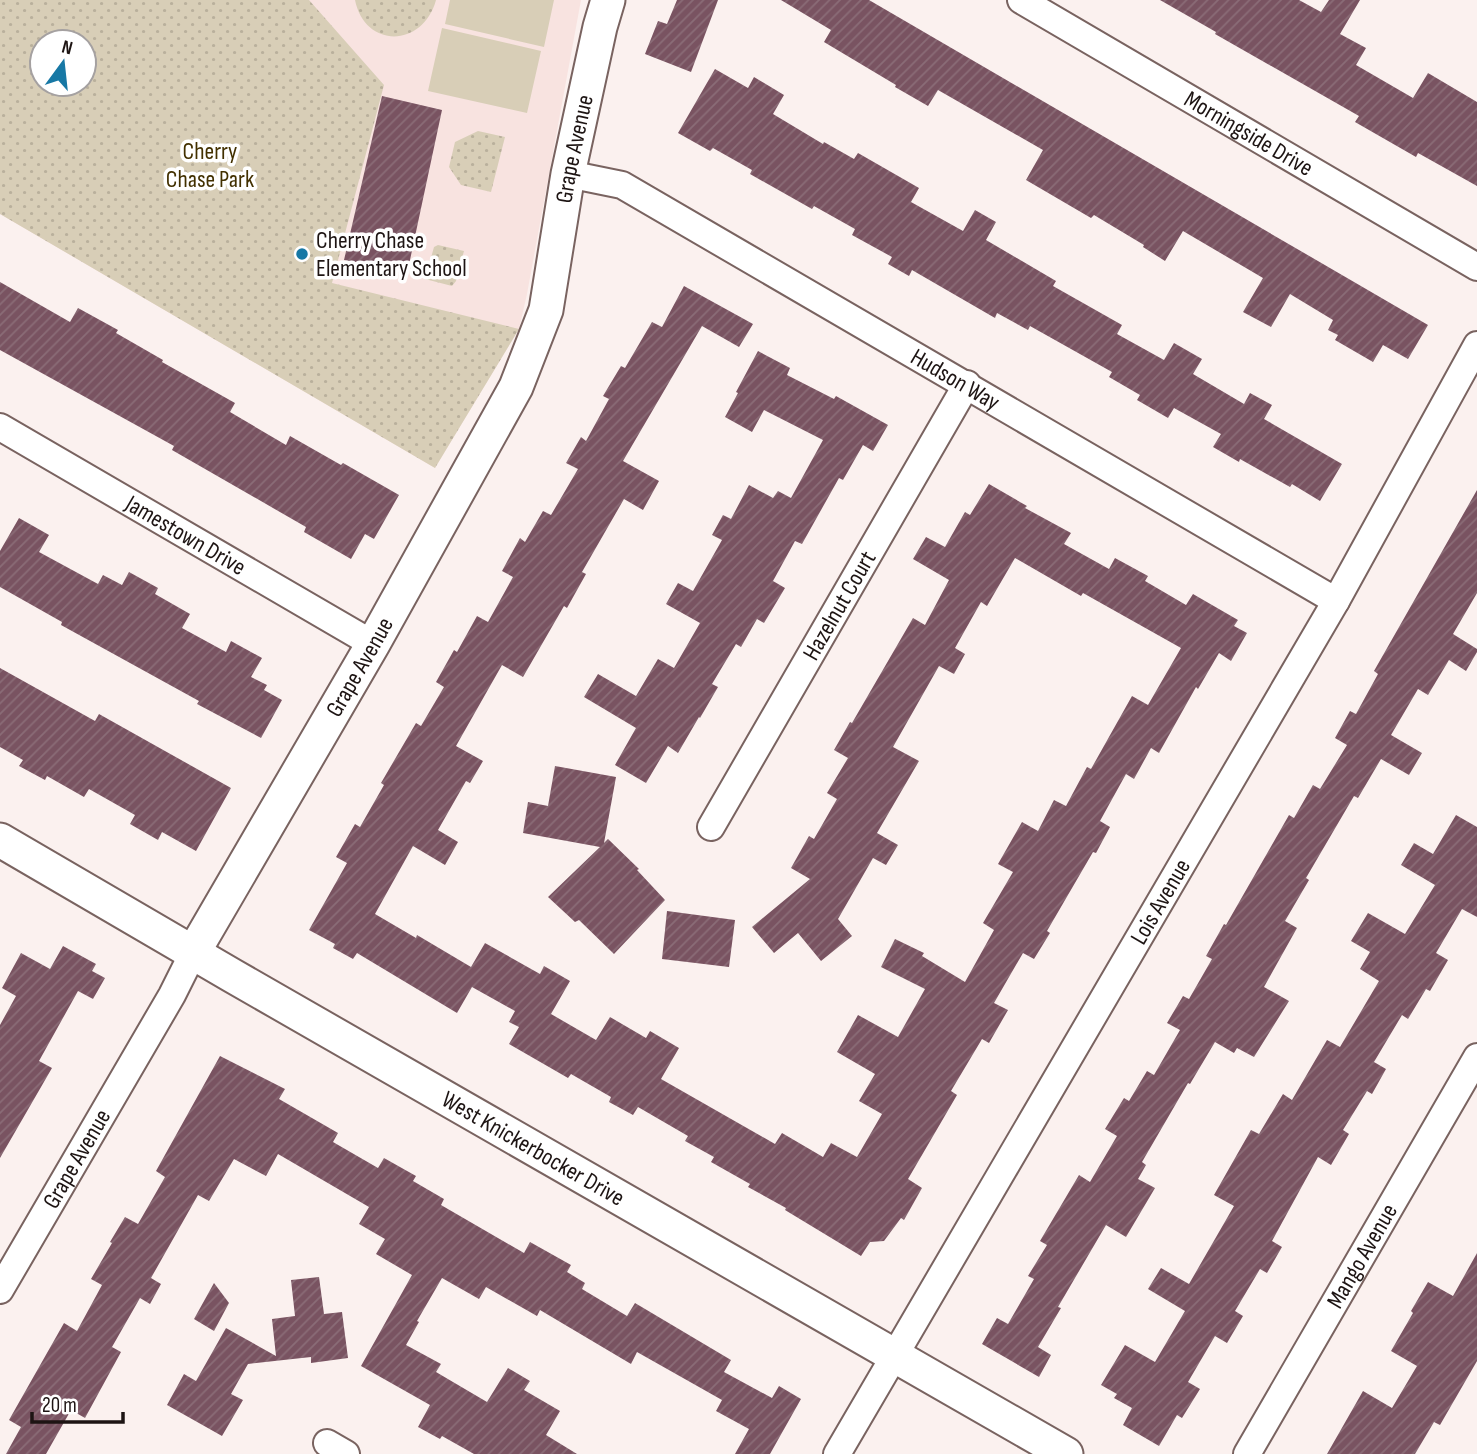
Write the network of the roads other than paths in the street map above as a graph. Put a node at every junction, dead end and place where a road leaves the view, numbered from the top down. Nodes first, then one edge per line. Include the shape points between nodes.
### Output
1 (608, 0) edge
2 (1021, 0) edge
3 (568, 174) junction
4 (1477, 267) edge
5 (1477, 345) edge
6 (967, 384) junction
7 (0, 427) edge
8 (1336, 601) junction
9 (373, 644) junction
10 (711, 827) dead end
11 (0, 840) edge
12 (193, 953) junction
13 (1477, 1057) edge
14 (0, 1290) edge
15 (895, 1355) junction
16 (837, 1454) edge
17 (1066, 1454) edge
18 (1247, 1454) edge

1 - 3 street, Grape Avenue
2 - 4 street, Morningside Drive
3 - 6 street, Hudson Way via 622,184
3 - 9 street, Grape Avenue via 547,310 516,387
5 - 8 street, Lois Avenue
6 - 8 street, Hudson Way
6 - 10 street, Hazelnut Court
7 - 9 street, Jamestown Drive
8 - 15 street, Lois Avenue
9 - 12 street, Grape Avenue
11 - 12 street, West Knickerbocker Drive
12 - 14 street, Grape Avenue
12 - 15 street, West Knickerbocker Drive
13 - 18 street, Mango Avenue
15 - 16 street, Lois Avenue
15 - 17 street, West Knickerbocker Drive

